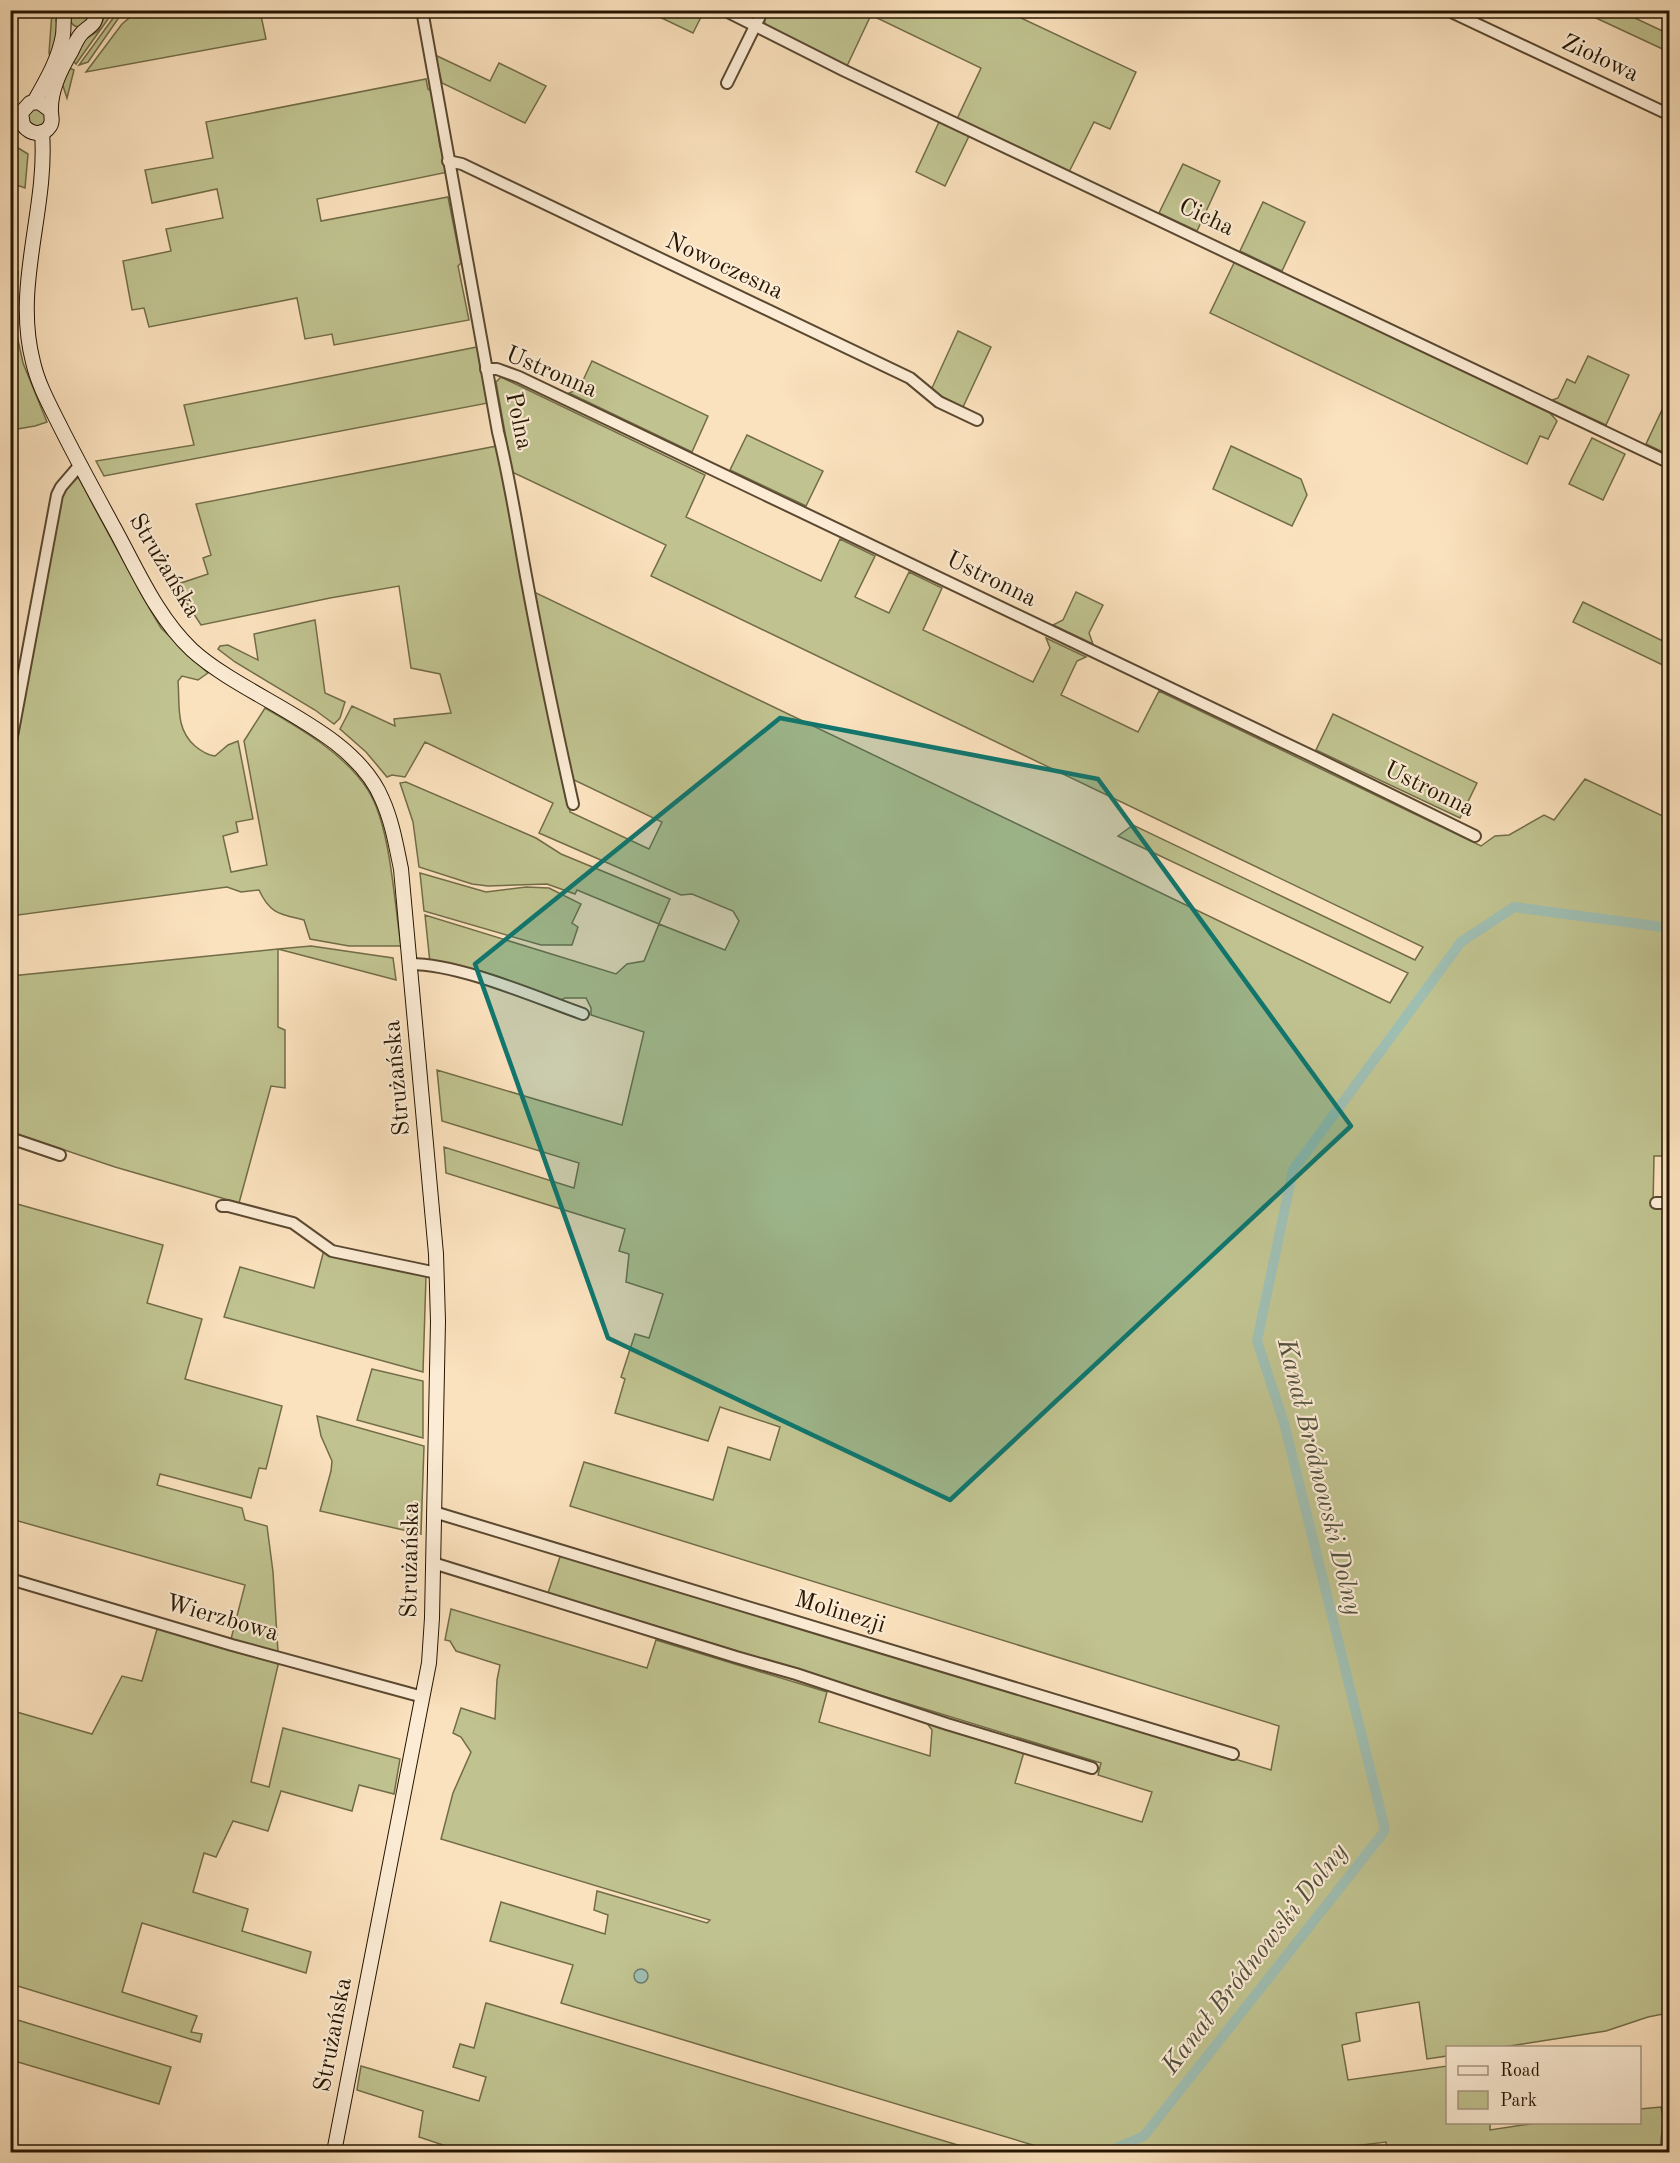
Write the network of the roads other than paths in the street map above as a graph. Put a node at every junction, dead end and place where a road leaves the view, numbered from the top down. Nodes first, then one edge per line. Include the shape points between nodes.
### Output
1 (95, 10) edge
2 (422, 10) edge
3 (724, 10) edge
4 (763, 10) edge
5 (1447, 10) edge
6 (65, 16) edge
7 (755, 26) junction
8 (83, 32) junction
9 (727, 84) dead end
10 (34, 102) junction
11 (50, 110) junction
12 (1670, 115) edge
13 (17, 128) edge
14 (42, 132) junction
15 (448, 161) junction
16 (486, 369) junction
17 (977, 420) dead end
18 (1670, 463) edge
19 (79, 466) junction
20 (10, 747) edge
21 (573, 804) dead end
22 (1475, 836) dead end
23 (410, 964) junction
24 (583, 1014) dead end
25 (10, 1138) edge
26 (60, 1155) dead end
27 (1656, 1203) dead end
28 (1670, 1203) edge
29 (222, 1206) dead end
30 (437, 1273) junction
31 (434, 1512) junction
32 (433, 1563) junction
33 (10, 1579) edge
34 (423, 1697) junction
35 (1233, 1754) dead end
36 (1092, 1768) dead end
37 (334, 2152) edge

1 - 8 main road via 93,26
2 - 15 street, Polna
3 - 7 street, Cicha
4 - 7 street
5 - 12 street, Ziołowa
6 - 8 main road via 74,31
6 - 10 main road via 59,52
7 - 9 street
7 - 18 street, Cicha
8 - 11 main road via 61,72
10 - 11 main road via 44,103
10 - 13 main road via 23,109
11 - 14 main road via 52,120
13 - 14 main road
14 - 19 main road, Strużańska via 43,175 26,298 27,332 44,393
15 - 16 street, Polna
15 - 17 street, Nowoczesna via 462,164 910,378 939,402
16 - 21 street, Polna
16 - 22 street, Ustronna via 519,377
19 - 20 street via 57,495
19 - 23 main road, Strużańska via 165,618 191,649 218,672 341,747 382,797 401,869
23 - 24 street via 480,978
23 - 30 main road, Strużańska
25 - 26 street
27 - 28 street
29 - 30 street via 293,1222 332,1251
30 - 31 main road, Strużańska
31 - 32 main road, Strużańska
31 - 35 street, Molinezji
32 - 34 main road, Strużańska via 429,1663
32 - 36 street
33 - 34 street, Wierzbowa
34 - 37 main road, Strużańska

